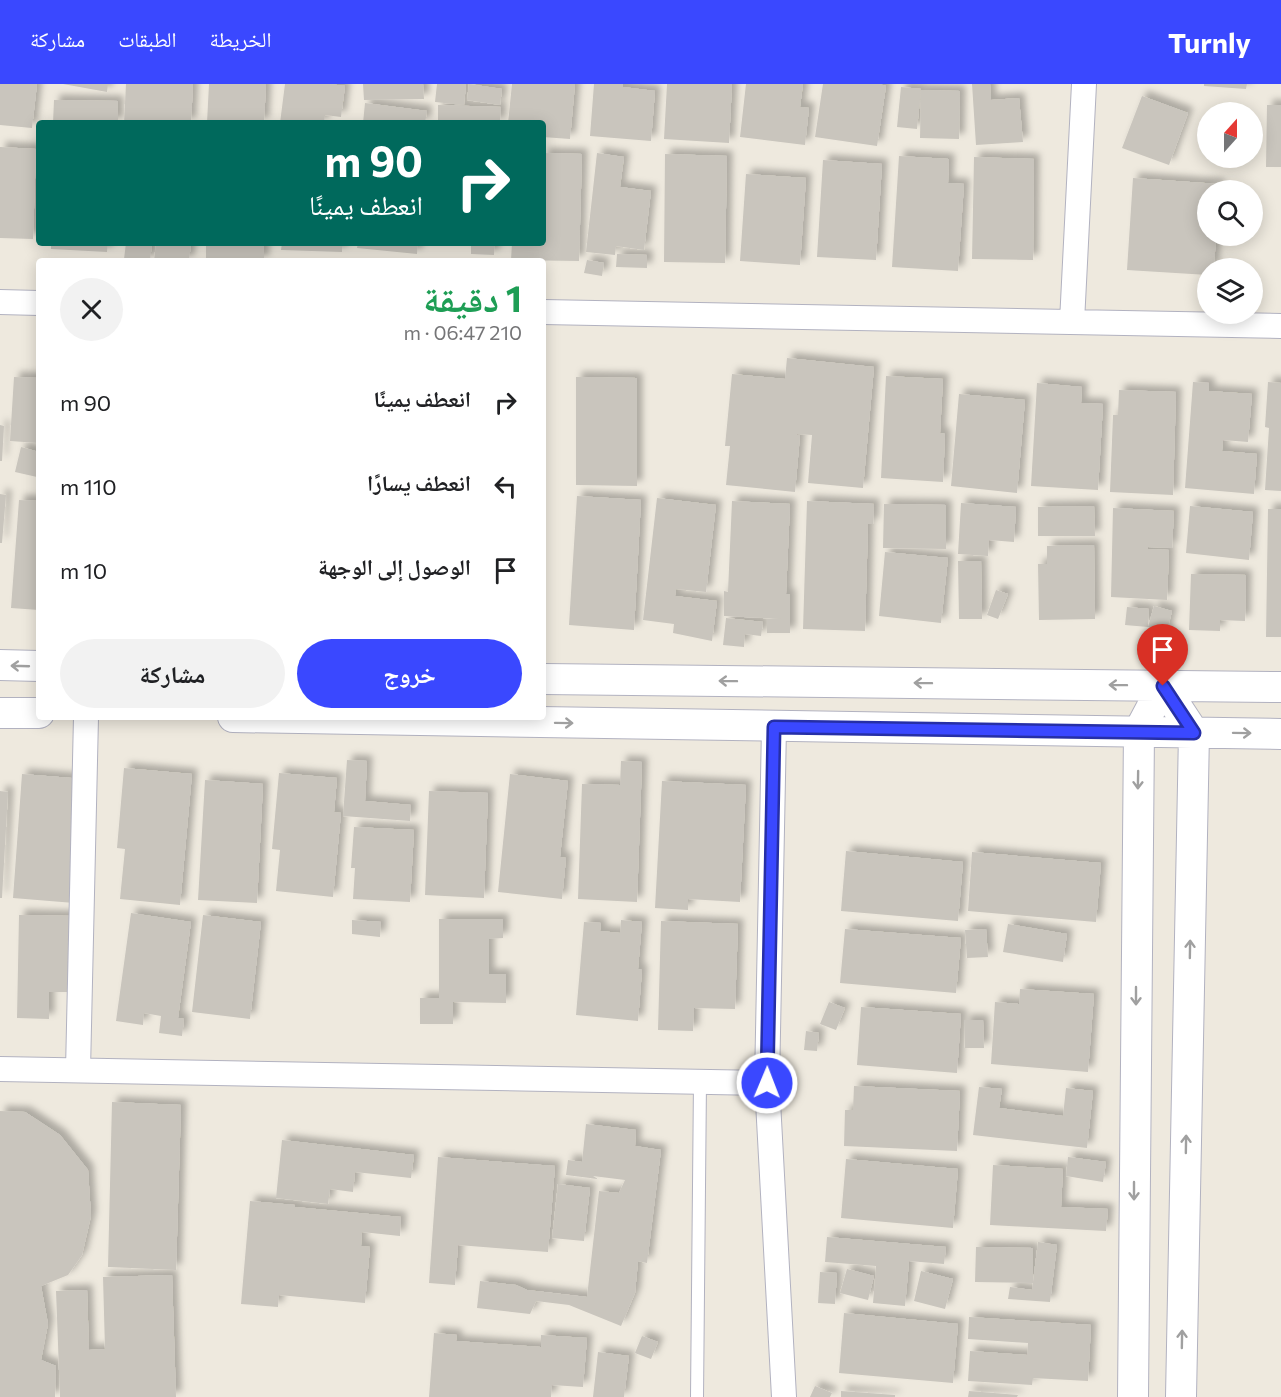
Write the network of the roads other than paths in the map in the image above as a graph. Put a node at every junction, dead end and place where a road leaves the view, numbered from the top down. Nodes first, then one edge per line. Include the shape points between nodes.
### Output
1 (1084, 84) edge
2 (0, 302) edge
3 (36, 303) edge
4 (546, 312) edge
5 (1072, 322) junction
6 (1281, 326) edge
7 (0, 665) edge
8 (36, 666) edge
9 (546, 679) edge
10 (1163, 686) junction
11 (1281, 687) edge
12 (0, 713) edge
13 (36, 713) edge
14 (86, 720) edge
15 (395, 720) edge
16 (774, 727) junction
17 (1139, 731) junction
18 (1194, 733) junction
19 (1281, 734) edge
20 (0, 1069) edge
21 (78, 1070) junction
22 (700, 1081) junction
23 (767, 1083) junction
24 (697, 1397) edge
25 (784, 1397) edge
26 (1133, 1397) edge
27 (1181, 1397) edge

1 - 5 street
2 - 3 street
4 - 5 street
5 - 6 street
8 -> 7 street
10 -> 9 street
10 - 11 street
10 - 17 street
10 - 18 street
12 - 13 street
14 - 21 street
15 -> 16 street
16 - 17 street
16 - 23 street
17 - 18 street
17 -> 26 street
18 -> 19 street
27 -> 18 street
20 - 21 street
21 - 22 street
22 - 23 street
22 - 24 lane
23 - 25 street

